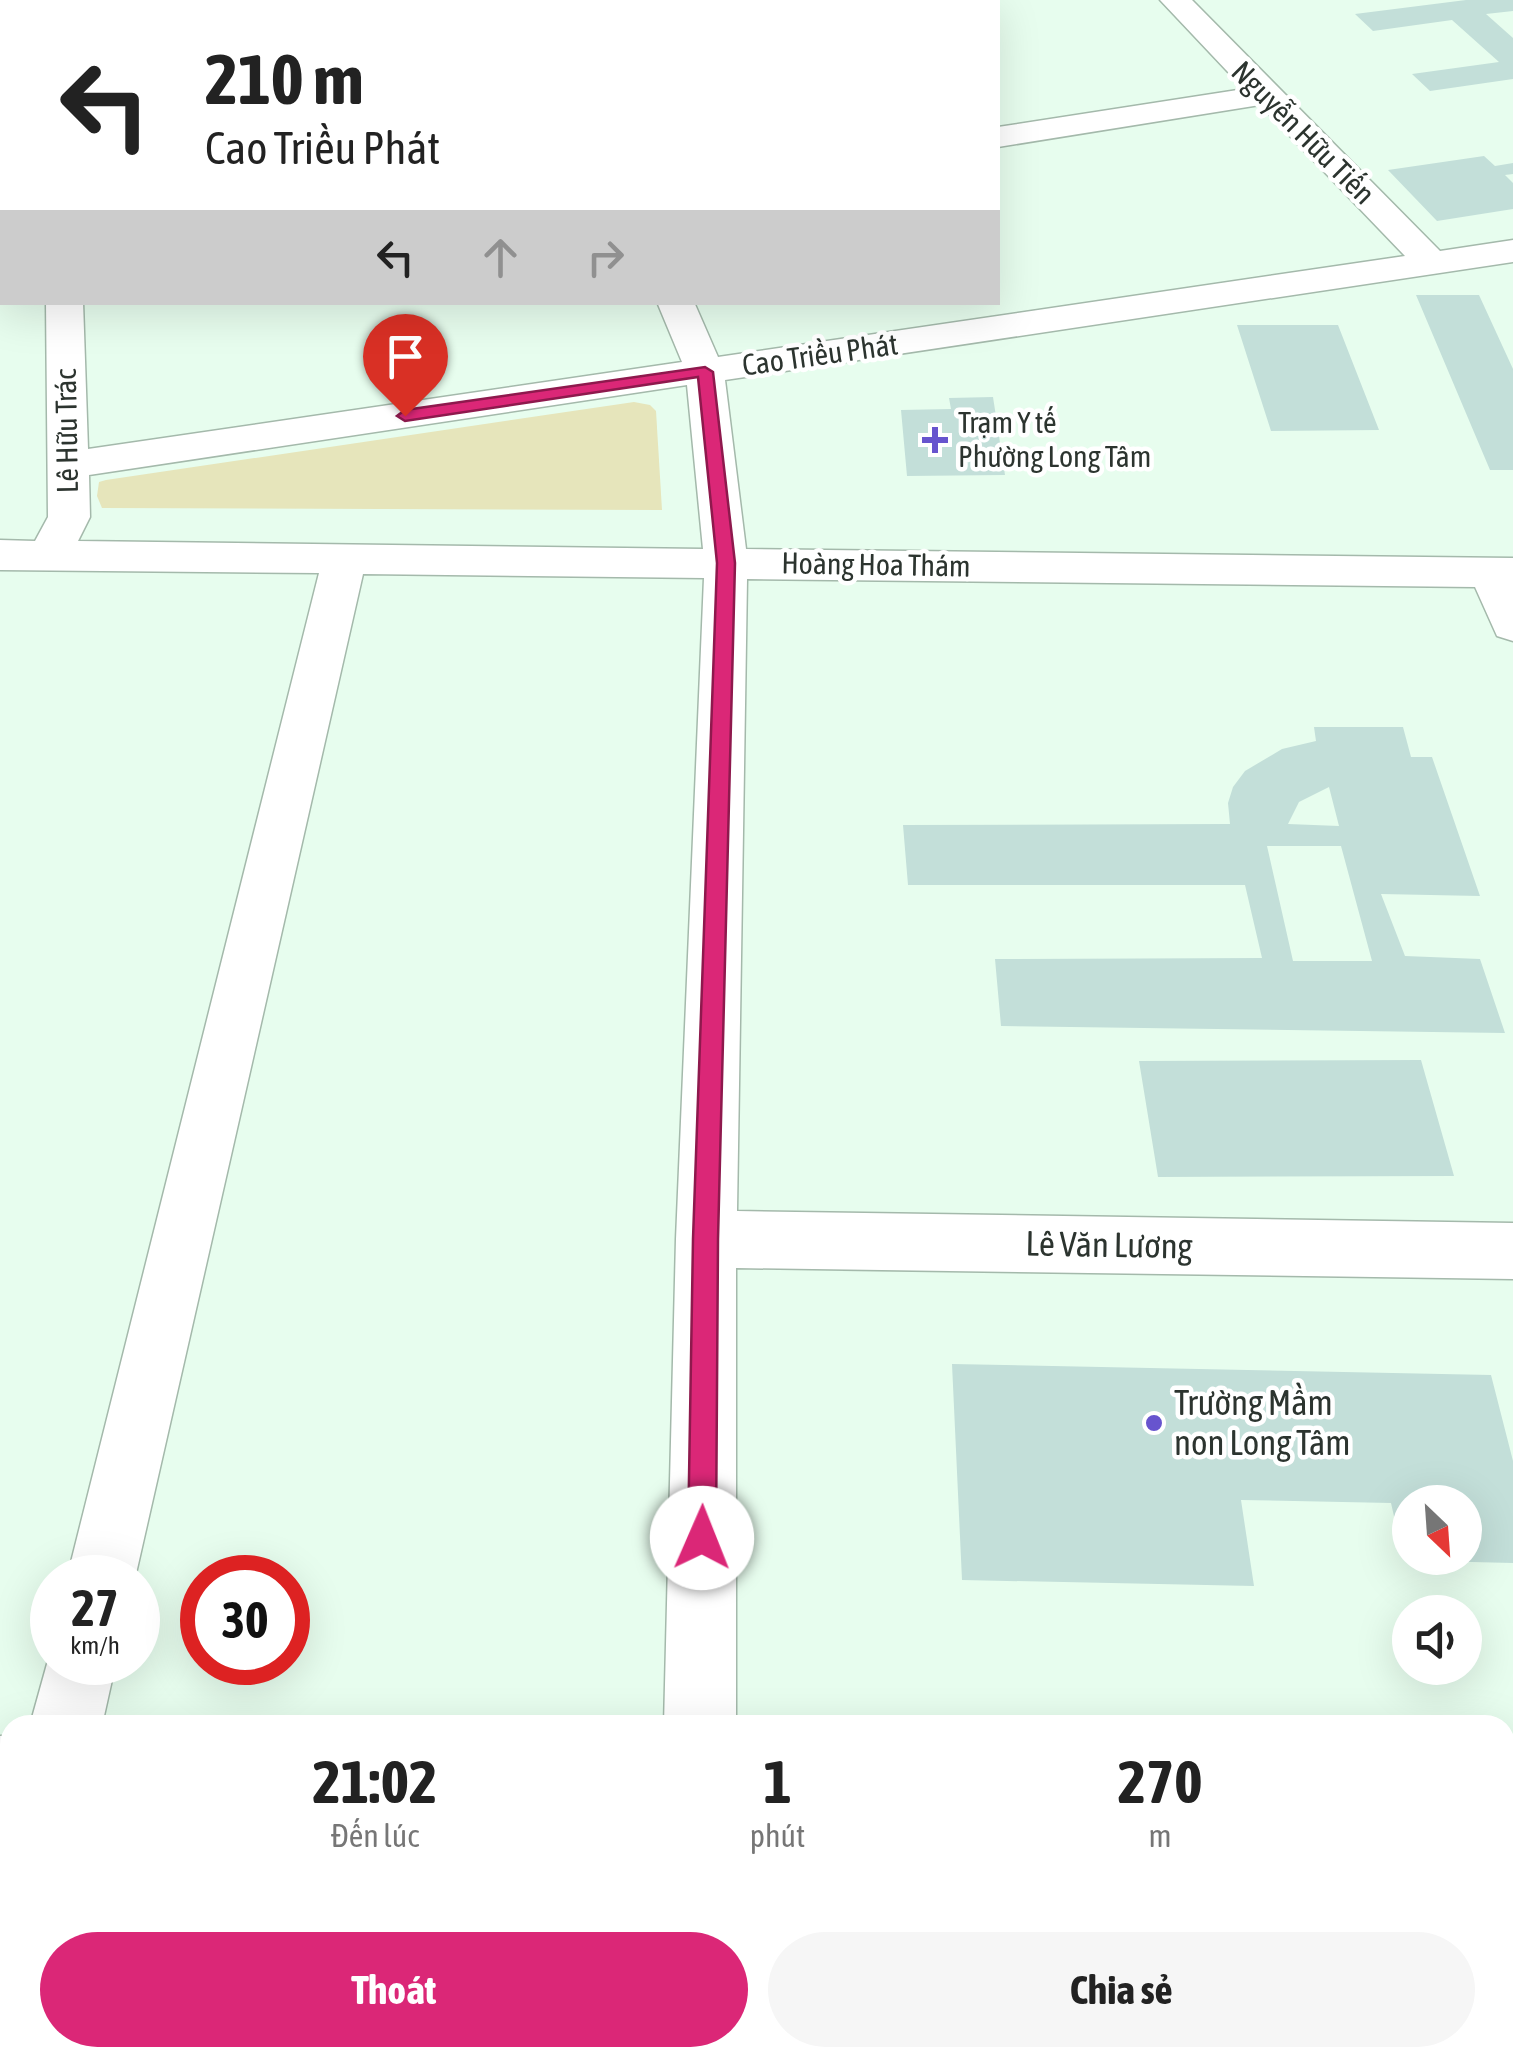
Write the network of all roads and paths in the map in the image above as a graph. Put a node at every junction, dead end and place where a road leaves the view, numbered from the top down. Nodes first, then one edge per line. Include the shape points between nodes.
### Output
1 (1174, 0) edge
2 (1265, 95) junction
3 (1000, 137) edge
4 (1513, 251) edge
5 (1434, 265) junction
6 (64, 305) edge
7 (676, 305) edge
8 (705, 372) junction
9 (68, 465) junction
10 (0, 555) edge
11 (48, 556) junction
12 (345, 557) junction
13 (726, 563) junction
14 (1502, 573) edge
15 (1513, 625) edge
16 (706, 1239) junction
17 (1513, 1250) edge
18 (106, 1555) edge
19 (76, 1685) edge
20 (68, 1715) edge
21 (700, 1715) edge

1 - 2 street, Nguyễn Hữu Tiến
2 - 3 street
2 - 5 street, Nguyễn Hữu Tiến
4 - 5 street, Cao Triều Phát
5 - 8 street, Cao Triều Phát
6 - 9 street, Lê Hữu Trác
7 - 8 street
8 - 9 street, Cao Triều Phát
8 - 13 street
9 - 11 street, Lê Hữu Trác via 69,516
10 - 11 street, Hoàng Hoa Thám
11 - 12 street, Hoàng Hoa Thám
12 - 13 street, Hoàng Hoa Thám
12 - 18 street
13 - 14 street, Hoàng Hoa Thám
13 - 16 street
14 - 15 street
16 - 17 street, Lê Văn Lương
16 - 21 street
19 - 20 street

